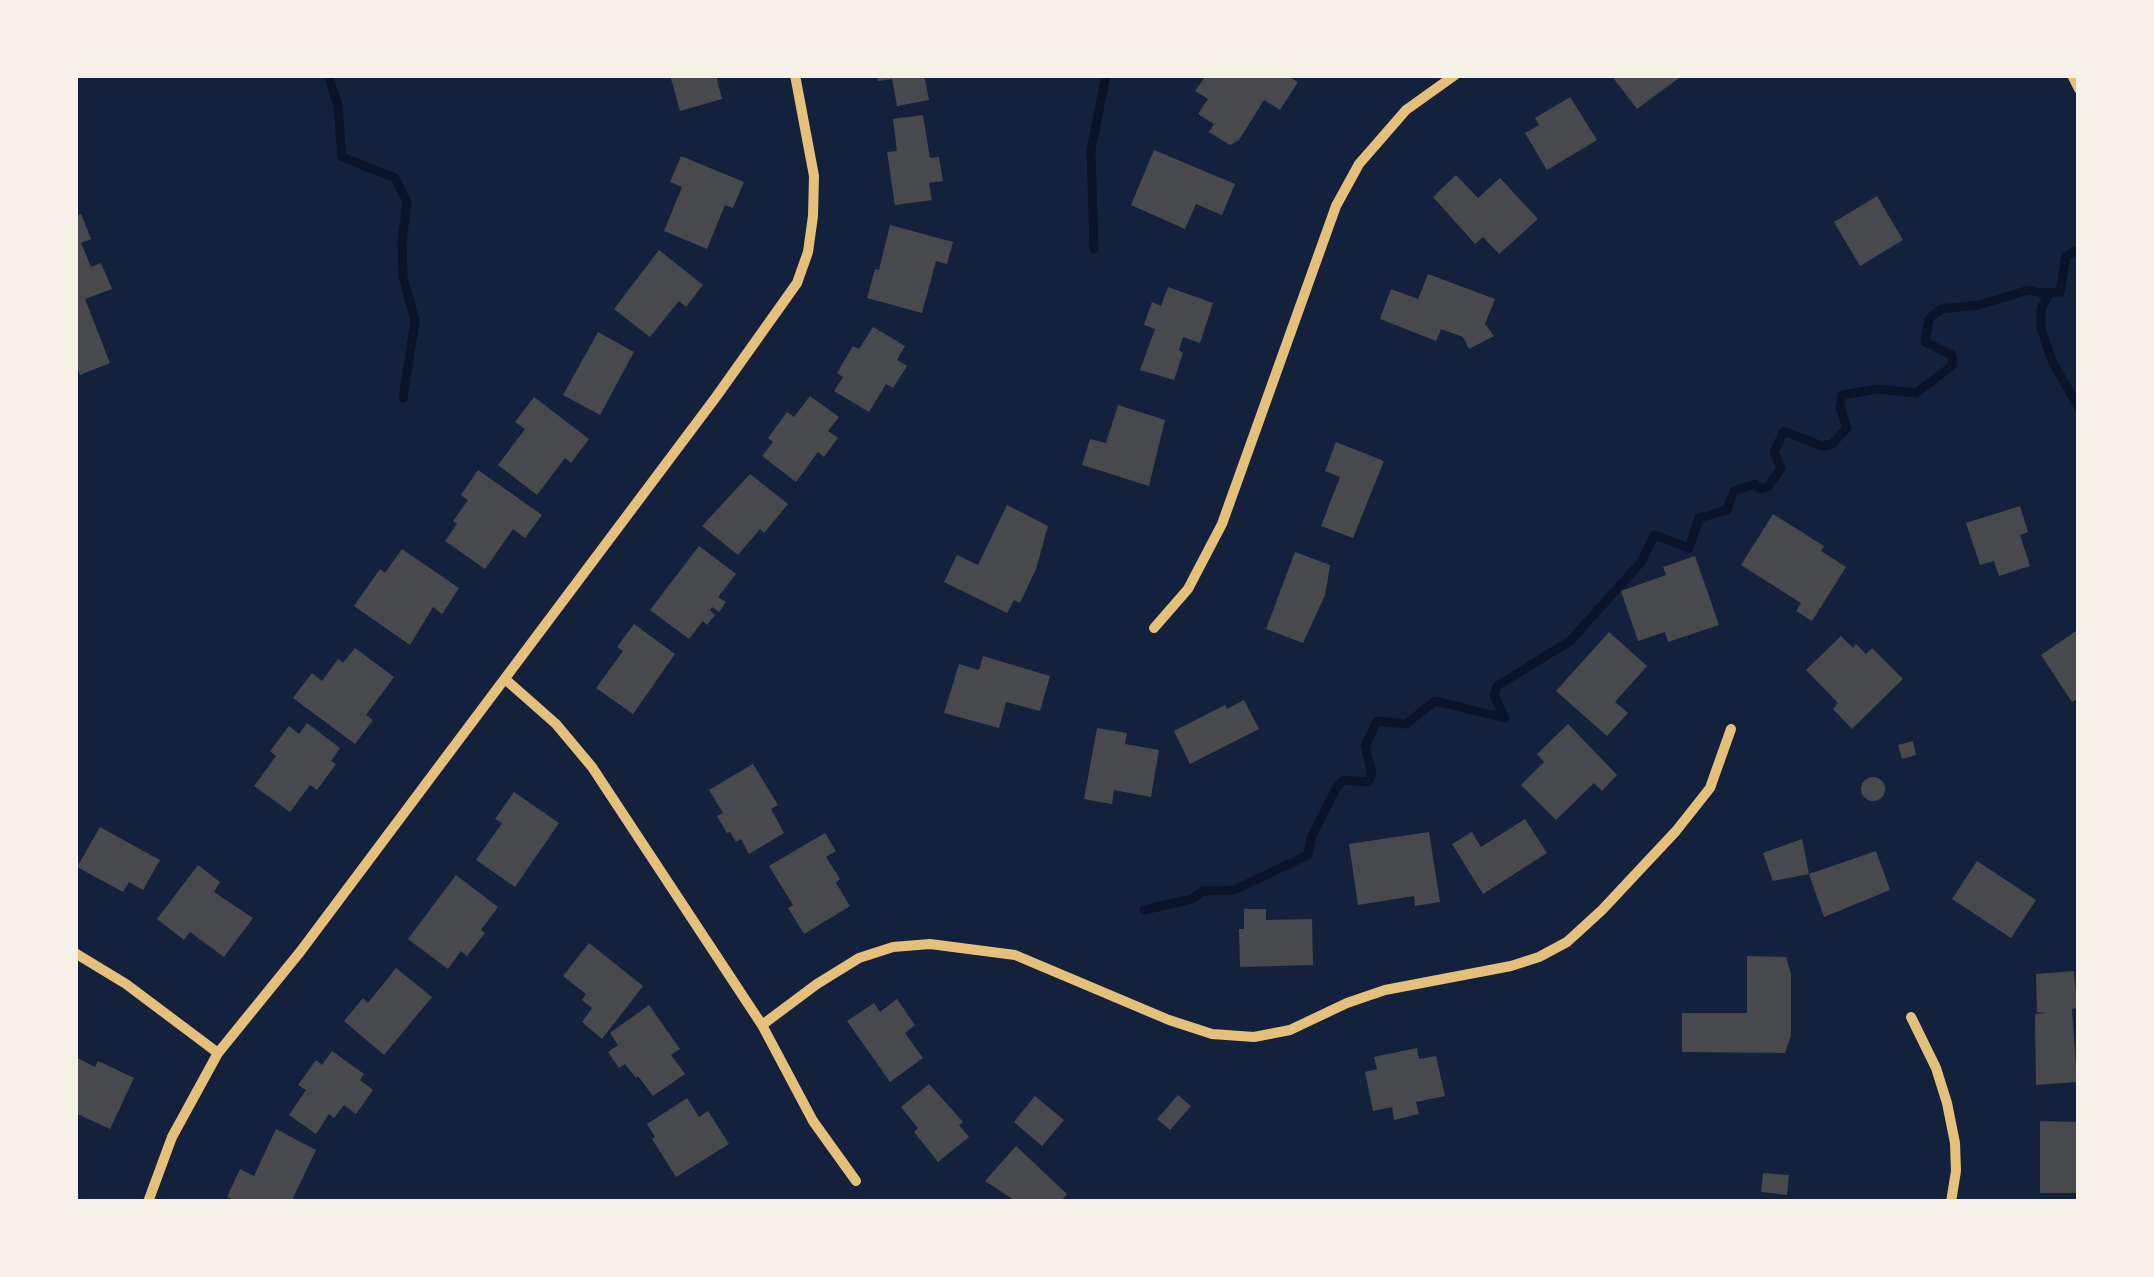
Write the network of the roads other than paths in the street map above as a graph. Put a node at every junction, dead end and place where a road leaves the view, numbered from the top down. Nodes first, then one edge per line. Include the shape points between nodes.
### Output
1 (794, 75) edge
2 (1454, 75) edge
3 (2072, 75) edge
4 (2079, 88) edge
5 (1154, 628) dead end
6 (505, 680) junction
7 (1731, 729) dead end
8 (75, 953) edge
9 (1911, 1017) dead end
10 (762, 1025) junction
11 (218, 1053) junction
12 (856, 1181) dead end
13 (148, 1202) edge
14 (1951, 1202) edge

1 - 6 street via 814,176 808,252 797,283
2 - 5 street via 1380,136 1336,206 1222,524 1188,589
3 - 4 street
6 - 10 street via 556,724 592,768
6 - 11 street
7 - 10 street via 1710,788 1651,858 1567,942 1511,966 1386,990 1290,1030 1254,1037 1212,1034 1169,1020 1014,955 893,946 859,958
8 - 11 street
9 - 14 street via 1947,1104 1955,1143
10 - 12 street via 813,1121
11 - 13 street via 172,1137

